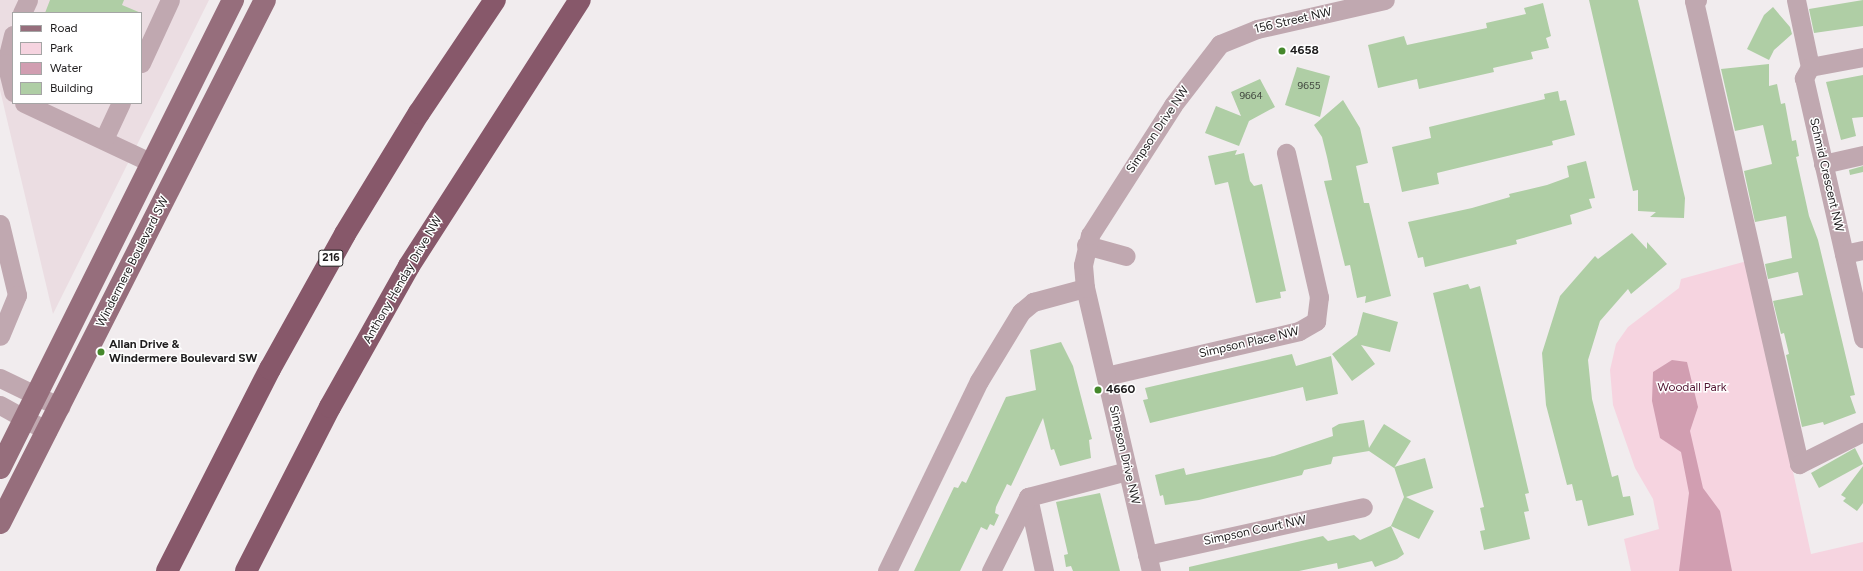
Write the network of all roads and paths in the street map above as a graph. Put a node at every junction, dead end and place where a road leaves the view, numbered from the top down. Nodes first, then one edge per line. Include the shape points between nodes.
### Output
1 (28, 0) edge
2 (170, 0) edge
3 (233, 0) edge
4 (265, 0) edge
5 (495, 0) edge
6 (580, 0) edge
7 (1385, 0) edge
8 (1697, 0) edge
9 (1796, 0) edge
10 (22, 12) edge
11 (12, 39) edge
12 (1225, 40) joint
13 (1863, 57) edge
14 (142, 61) edge
15 (1810, 67) junction
16 (12, 88) edge
17 (26, 104) edge
18 (121, 104) edge
19 (104, 139) junction
20 (1286, 153) dead end
21 (1863, 155) edge
22 (152, 163) junction
23 (1823, 164) junction
24 (0, 224) edge
25 (1086, 245) junction
26 (1863, 250) edge
27 (1844, 254) junction
28 (1126, 256) dead end
29 (1085, 288) junction
30 (8, 293) edge
31 (0, 336) edge
32 (1863, 338) edge
33 (1106, 376) junction
34 (0, 378) edge
35 (37, 396) junction
36 (0, 405) edge
37 (60, 407) junction
38 (24, 419) junction
39 (47, 431) junction
40 (1863, 432) edge
41 (0, 468) edge
42 (1127, 471) junction
43 (1028, 497) junction
44 (1363, 507) dead end
45 (0, 523) edge
46 (187, 528) junction
47 (1149, 563) edge
48 (155, 571) edge
49 (167, 571) edge
50 (246, 571) edge
51 (888, 571) edge
52 (991, 571) edge
53 (1044, 571) edge

1 - 10 street
2 - 14 street
3 - 22 main road, Windermere Boulevard SW
4 - 37 main road, Windermere Boulevard SW
5 - 46 highway, 216 via 419,113 345,234
6 - 50 highway, Anthony Henday Drive NW via 409,266 330,407
7 - 12 street, 156 Street NW
8 - 40 street via 1694,1 1799,464
9 - 15 street
11 - 16 street via 6,63
12 - 25 street, Simpson Drive NW via 1174,105
13 - 15 street
15 - 23 street, Schmid Crescent NW via 1804,78
17 - 19 street
18 - 19 street
19 - 22 street
20 - 33 street, Simpson Place NW via 1319,297 1316,321 1299,331
21 - 23 street
22 - 35 main road, Windermere Boulevard SW
23 - 27 street, Schmid Crescent NW
24 - 30 street
25 - 28 street
25 - 29 street, Simpson Drive NW via 1082,265
26 - 27 street
27 - 32 street, Schmid Crescent NW
29 - 33 street, Simpson Drive NW
29 - 51 street via 1037,300 1022,312 979,381
30 - 31 street
33 - 42 street, Simpson Drive NW
34 - 35 street
35 - 37 street
35 - 38 main road, Windermere Boulevard SW
36 - 38 street
37 - 39 main road, Windermere Boulevard SW
38 - 39 street
38 - 41 main road, Windermere Boulevard SW
39 - 45 main road, Windermere Boulevard SW
42 - 43 street
42 - 47 street, Simpson Drive NW
43 - 52 street
43 - 53 street
44 - 47 street, Simpson Court NW
46 - 48 highway
46 - 49 highway, 216

